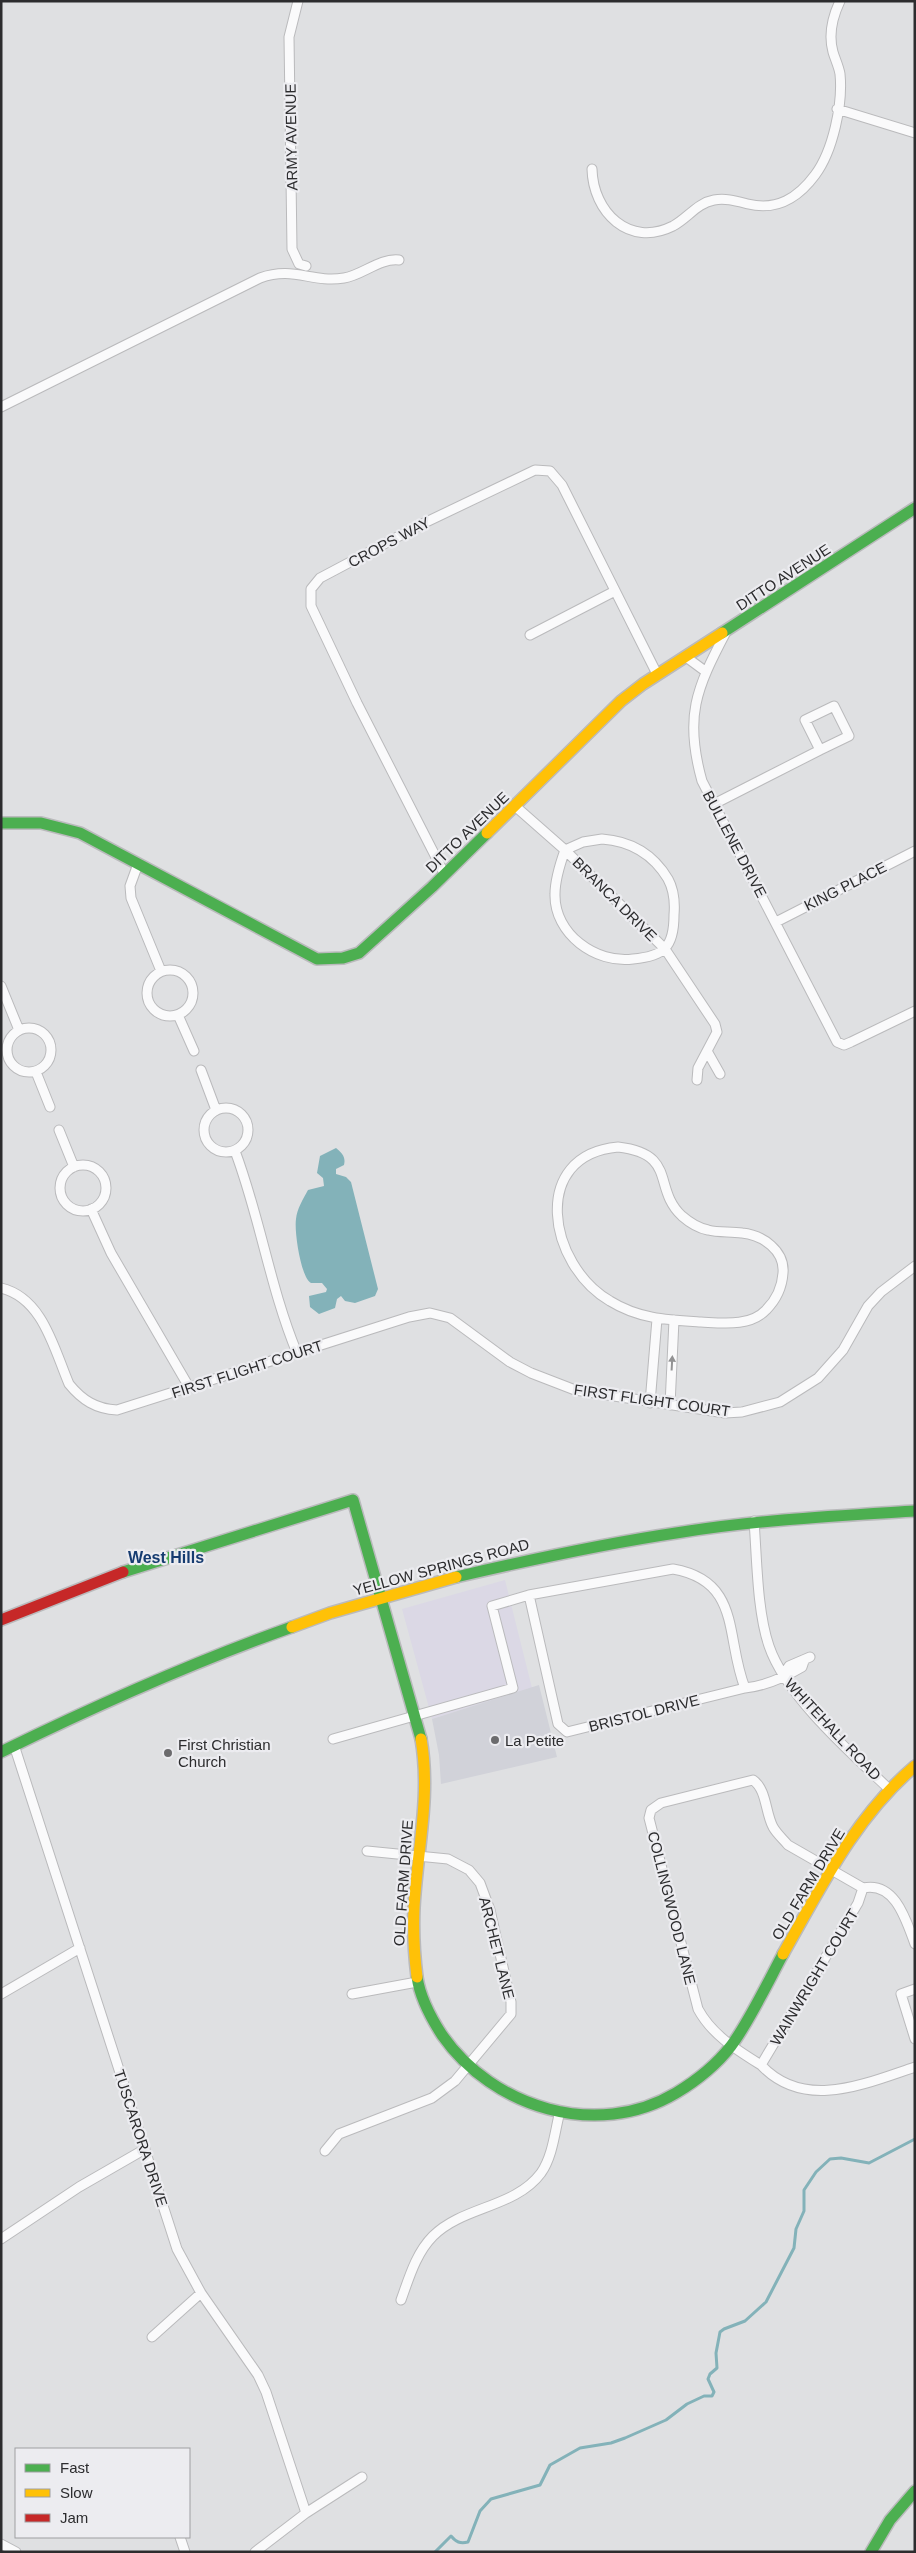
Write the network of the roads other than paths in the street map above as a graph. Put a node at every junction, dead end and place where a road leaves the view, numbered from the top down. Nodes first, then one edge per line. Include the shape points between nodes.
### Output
1 (298, 1) edge
2 (840, 1) edge
3 (837, 109) junction
4 (915, 133) edge
5 (592, 169) dead end
6 (398, 260) dead end
7 (306, 266) dead end
8 (1, 406) edge
9 (915, 508) edge
10 (615, 590) junction
11 (726, 632) junction
12 (530, 635) dead end
13 (686, 656) junction
14 (705, 671) junction
15 (657, 674) junction
16 (820, 750) junction
17 (714, 804) junction
18 (515, 806) junction
19 (1, 823) edge
20 (565, 850) junction
21 (915, 851) edge
22 (138, 864) junction
23 (445, 875) junction
24 (776, 922) junction
25 (665, 949) junction
26 (161, 971) junction
27 (1, 986) edge
28 (915, 1011) edge
29 (178, 1014) junction
30 (19, 1030) junction
31 (194, 1051) dead end
32 (707, 1051) junction
33 (201, 1070) dead end
34 (36, 1072) junction
35 (720, 1074) dead end
36 (697, 1080) dead end
37 (50, 1107) dead end
38 (216, 1110) junction
39 (59, 1130) dead end
40 (234, 1151) junction
41 (74, 1167) junction
42 (91, 1209) junction
43 (915, 1266) edge
44 (1, 1288) edge
45 (657, 1319) junction
46 (674, 1320) junction
47 (298, 1353) junction
48 (189, 1387) junction
49 (650, 1402) junction
50 (670, 1405) junction
51 (915, 1511) edge
52 (754, 1521) junction
53 (529, 1595) junction
54 (379, 1597) junction
55 (1, 1620) edge
56 (807, 1659) dead end
57 (783, 1675) junction
58 (745, 1688) junction
59 (415, 1715) junction
60 (333, 1739) dead end
61 (14, 1745) junction
62 (1, 1752) edge
63 (915, 1766) edge
64 (888, 1788) junction
65 (367, 1851) dead end
66 (418, 1856) junction
67 (831, 1870) junction
68 (863, 1888) junction
69 (915, 1944) edge
70 (80, 1948) junction
71 (417, 1982) junction
72 (915, 1989) edge
73 (1, 1994) edge
74 (352, 1994) dead end
75 (915, 2039) edge
76 (731, 2046) junction
77 (760, 2065) junction
78 (466, 2067) junction
79 (915, 2067) edge
80 (560, 2111) junction
81 (145, 2149) junction
82 (325, 2151) dead end
83 (1, 2239) edge
84 (201, 2293) junction
85 (401, 2300) dead end
86 (152, 2338) dead end
87 (362, 2477) dead end
88 (915, 2491) edge
89 (306, 2513) junction
90 (180, 2538) edge
91 (1, 2544) edge
92 (16, 2552) edge
93 (185, 2552) edge
94 (255, 2552) edge
95 (871, 2552) edge

1 - 7 street, ARMY AVENUE via 289,37 292,249 299,264
2 - 3 street via 830,30 830,42 840,73
3 - 4 street
3 - 5 street via 832,140 816,174 784,204 758,207 725,198 712,200 666,229 636,231 615,221 599,202
6 - 8 street via 390,259 362,272 334,279 277,272 260,278
9 - 11 street, DITTO AVENUE
10 - 12 street
10 - 15 street, CROPS WAY
10 - 23 street, CROPS WAY via 562,485 550,471 542,469 420,525 314,584 310,598 315,615
11 - 13 street, DITTO AVENUE
11 - 14 street, BULLENE DRIVE
13 - 14 street
13 - 15 street, DITTO AVENUE
14 - 17 street, BULLENE DRIVE via 695,702 692,730 702,781
15 - 18 street, DITTO AVENUE via 621,701
16 - 16 street via 849,736 834,706 805,720
16 - 17 street
17 - 24 street, BULLENE DRIVE
18 - 20 street, BRANCA DRIVE
18 - 23 street, DITTO AVENUE
19 - 22 street, DITTO AVENUE via 41,823 65,828
20 - 25 street, BRANCA DRIVE
20 - 25 street, BRANCA DRIVE via 583,842 615,840 647,854 661,867 675,901 671,938
20 - 25 street, BRANCA DRIVE via 558,869 555,895 562,922 572,937 605,958 624,961
21 - 24 street, KING PLACE
22 - 23 street, DITTO AVENUE via 305,954 331,960 360,953
22 - 26 street via 130,886 131,898
24 - 28 street, BULLENE DRIVE via 840,1045
25 - 32 street, BRANCA DRIVE via 715,1024 717,1032
26 - 29 street via 152,978 147,990 149,1001 156,1011 166,1015
26 - 29 street via 173,969 184,974 192,984 193,996 188,1008
27 - 30 street
29 - 31 street
30 - 34 street via 8,1042 8,1058 19,1071
30 - 34 street via 35,1028 48,1038 51,1046 48,1062
32 - 35 street
32 - 36 street, BRANCA DRIVE via 698,1068
33 - 38 street
34 - 37 street
38 - 40 street via 207,1118 204,1128 206,1140 223,1153
38 - 40 street via 234,1109 247,1121 247,1139
39 - 41 street
40 - 47 street via 249,1190 284,1319
41 - 42 street via 65,1174 60,1185 62,1196 69,1206
41 - 42 street via 92,1166 104,1179 104,1197
42 - 48 street via 111,1253
43 - 50 street, FIRST FLIGHT COURT via 881,1292 868,1306 838,1356 818,1378 796,1394 764,1408 742,1412 724,1413
44 - 48 street, FIRST FLIGHT COURT via 22,1297 38,1314 69,1384 94,1406 117,1410
45 - 46 street
45 - 46 street via 608,1301 585,1282 569,1261 561,1240 556,1212 560,1188 573,1168 601,1148 636,1149 649,1156 658,1165 680,1214 695,1226 709,1231 753,1235 775,1249 784,1265 778,1293 762,1314 747,1321 727,1323
45 - 49 street
50 -> 46 street
47 - 48 street, FIRST FLIGHT COURT
47 - 49 street, FIRST FLIGHT COURT via 409,1317 440,1314 531,1373 575,1390
49 - 50 street, FIRST FLIGHT COURT
51 - 52 street, YELLOW SPRINGS ROAD
52 - 54 street, YELLOW SPRINGS ROAD via 565,1551
52 - 57 street, WHITEHALL ROAD via 764,1624 769,1645
53 - 58 street via 673,1569 687,1572 707,1582 723,1601
53 - 58 street, BRISTOL DRIVE via 558,1724 566,1732
53 - 59 street via 492,1606 513,1688
54 - 55 street, OLD FARM DRIVE via 352,1500 126,1571
54 - 59 street, OLD FARM DRIVE
54 - 61 street, YELLOW SPRINGS ROAD via 295,1624 194,1663
56 - 57 street, BRISTOL DRIVE via 802,1667
57 - 58 street, BRISTOL DRIVE via 762,1686
57 - 64 street, WHITEHALL ROAD via 817,1716
59 - 60 street
59 - 66 street, OLD FARM DRIVE via 424,1770
61 - 62 street, YELLOW SPRINGS ROAD
61 - 70 street, TUSCARORA DRIVE
63 - 64 street, OLD FARM DRIVE
64 - 67 street, OLD FARM DRIVE
65 - 66 street, ARCHET LANE
66 - 71 street, OLD FARM DRIVE via 412,1932
66 - 78 street, ARCHET LANE via 448,1859 460,1864 480,1883 490,1910 511,2002 511,2014 503,2026
67 - 68 street
67 - 76 street, OLD FARM DRIVE
67 - 76 street, COLLINGWOOD LANE via 788,1845 779,1836 772,1826 760,1785 753,1780 661,1802 650,1810 698,2009 708,2026
68 - 69 street via 884,1888 892,1896
68 - 77 street, WAINWRIGHT COURT via 858,1903
70 - 73 street
70 - 81 street, TUSCARORA DRIVE
71 - 74 street
71 - 78 street, OLD FARM DRIVE via 437,2029
72 - 75 street via 901,1994
76 - 77 street
76 - 80 street, OLD FARM DRIVE via 708,2071 671,2096 650,2105 629,2112 592,2116
77 - 79 street via 768,2074 790,2086 825,2092 849,2089
78 - 80 street, OLD FARM DRIVE via 514,2097
78 - 82 street, ARCHET LANE via 455,2081 432,2098 339,2134
80 - 85 street via 548,2158 541,2172 518,2193 457,2220 434,2235 412,2269
81 - 83 street via 79,2187
81 - 84 street, TUSCARORA DRIVE via 177,2249
84 - 86 street
84 - 89 street, TUSCARORA DRIVE via 258,2375
87 - 89 street
88 - 95 street via 890,2520
89 - 94 street
90 - 93 street
91 - 92 street

